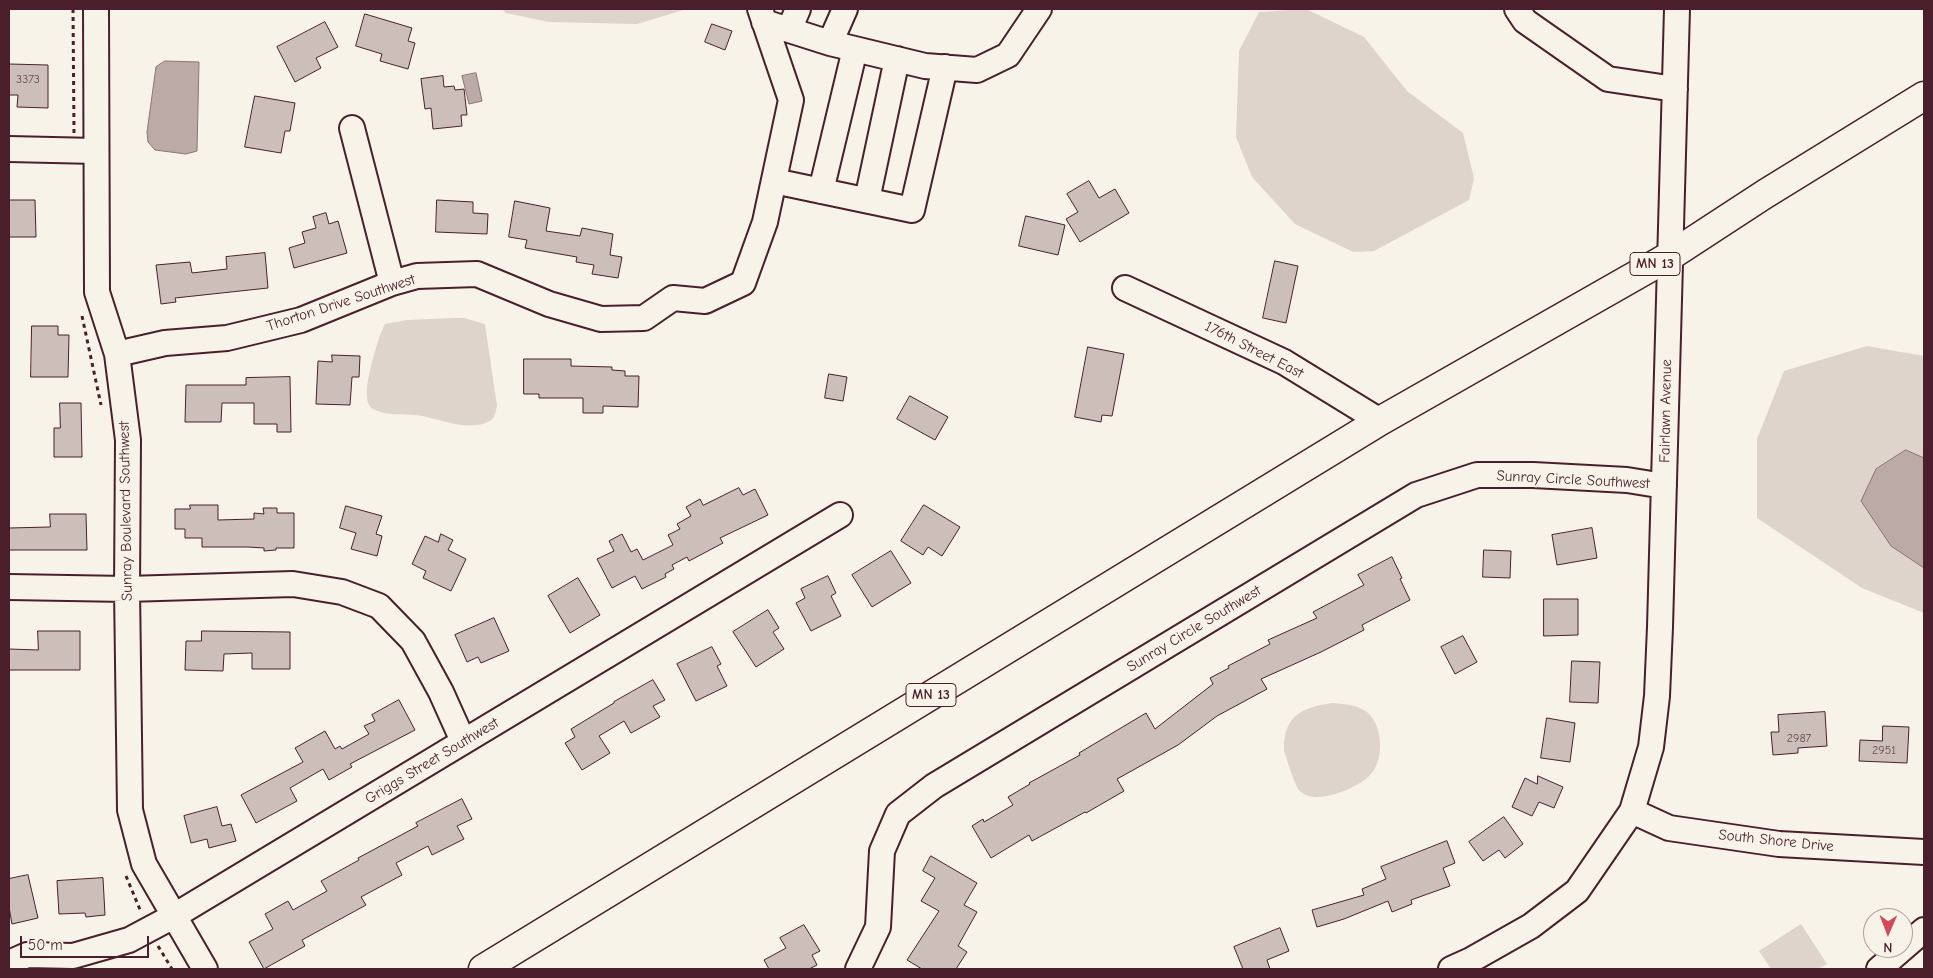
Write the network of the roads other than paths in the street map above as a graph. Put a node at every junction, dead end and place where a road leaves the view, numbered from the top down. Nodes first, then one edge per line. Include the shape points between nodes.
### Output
1 (96, 9) edge
2 (798, 9) edge
3 (845, 9) edge
4 (1039, 9) edge
5 (1518, 9) edge
6 (1677, 9) edge
7 (762, 16) edge
8 (789, 30) junction
9 (830, 43) junction
10 (855, 49) junction
11 (897, 59) junction
12 (945, 67) junction
13 (1674, 89) junction
14 (1924, 96) edge
15 (352, 128) dead end
16 (9, 149) edge
17 (96, 151) junction
18 (774, 182) junction
19 (821, 191) junction
20 (868, 200) junction
21 (1670, 256) junction
22 (392, 283) junction
23 (1125, 288) dead end
24 (117, 354) junction
25 (1380, 421) junction
26 (1664, 486) junction
27 (840, 515) dead end
28 (9, 586) edge
29 (127, 589) junction
30 (463, 741) junction
31 (1632, 811) junction
32 (1924, 852) edge
33 (174, 916) junction
34 (1924, 930) edge
35 (9, 963) edge
36 (204, 969) edge
37 (483, 969) edge
38 (858, 969) edge
39 (1451, 969) edge
40 (1879, 969) edge

1 - 17 street, Sunray Boulevard Southwest
2 - 8 street
3 - 9 street
4 - 12 street via 1008,55 977,70
5 - 13 street via 1525,21 1608,79
6 - 13 street, Fairlawn Avenue
7 - 8 street
7 - 18 street via 791,100
8 - 9 street
9 - 10 street
10 - 11 street
10 - 19 street
11 - 12 street
11 - 20 street
12 - 20 street via 912,210
13 - 21 street, Fairlawn Avenue
14 - 21 main road, MN 13
15 - 22 street
16 - 17 street
17 - 24 street, Sunray Boulevard Southwest via 97,292
18 - 19 street
18 - 22 street, Thorton Drive Southwest via 765,222 743,283 705,301 673,298 644,318 601,319 548,304 476,274 417,276
19 - 20 street
21 - 25 main road, MN 13
21 - 26 street, Fairlawn Avenue
22 - 24 street, Thorton Drive Southwest via 301,320 227,338 165,343
23 - 25 street, 176th Street East via 1284,362
24 - 29 street, Sunray Boulevard Southwest via 128,440
25 - 37 main road, MN 13
26 - 31 street, Fairlawn Avenue via 1657,696 1651,746
26 - 38 street, Sunray Circle Southwest via 1627,480 1477,475 1416,495 934,786 898,814 882,851 878,927
27 - 30 street, Griggs Street Southwest
28 - 29 street
29 - 30 street via 293,584 342,592 379,606 413,641
29 - 33 street, Sunray Boulevard Southwest via 130,810 144,864
30 - 33 street, Griggs Street Southwest
31 - 32 street, South Shore Drive via 1669,828 1770,843
31 - 39 street, Fairlawn Avenue via 1578,891 1530,926
33 - 35 street, Griggs Street Southwest via 129,940 73,956 28,955
33 - 36 street, Sunray Boulevard Southwest
34 - 40 street

